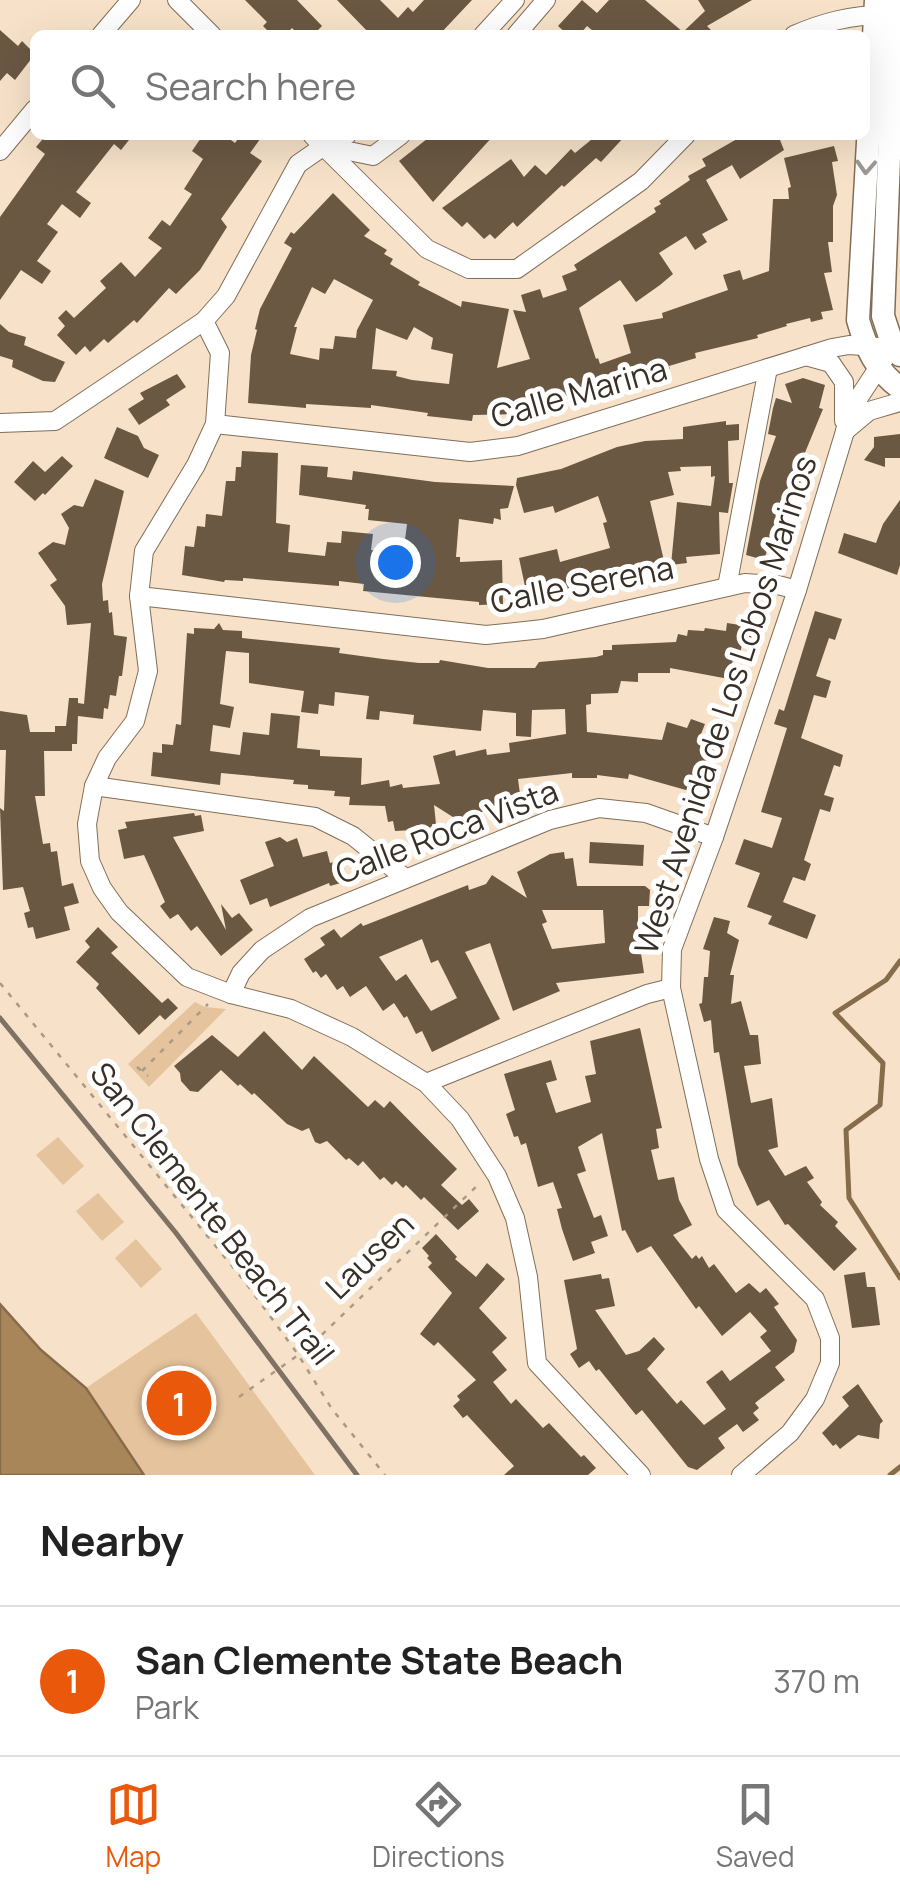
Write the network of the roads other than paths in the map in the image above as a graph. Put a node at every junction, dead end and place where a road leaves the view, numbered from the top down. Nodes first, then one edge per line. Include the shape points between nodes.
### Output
1 (132, 0) edge
2 (177, 0) edge
3 (516, 0) edge
4 (546, 0) edge
5 (885, 8) edge
6 (105, 30) edge
7 (207, 30) edge
8 (488, 30) edge
9 (520, 30) edge
10 (805, 30) edge
11 (30, 116) edge
12 (318, 140) edge
13 (395, 140) edge
14 (681, 140) edge
15 (0, 151) edge
16 (204, 321) junction
17 (898, 350) edge
18 (806, 356) junction
19 (871, 356) junction
20 (768, 368) junction
21 (900, 388) edge
22 (900, 402) edge
23 (0, 423) edge
24 (215, 424) junction
25 (844, 432) junction
26 (726, 587) junction
27 (797, 590) junction
28 (139, 596) junction
29 (94, 786) junction
30 (714, 838) junction
31 (405, 878) junction
32 (671, 988) junction
33 (226, 992) junction
34 (426, 1083) junction
35 (640, 1475) edge
36 (741, 1475) edge

1 - 6 street
2 - 7 street
3 - 8 street
4 - 9 street
5 - 10 street
5 - 17 main road via 883,316
5 -> 19 main road via 858,320
11 - 15 street
12 - 13 street via 373,156
12 - 14 street via 427,249 468,269 517,269 641,182
12 - 16 street via 298,164 226,296
16 - 23 street via 55,420
16 - 24 street via 220,353
17 - 19 street, Calle Marina
18 - 19 street, Calle Marina via 832,348
18 - 20 street, Calle Marina
18 - 25 street via 831,363 844,382
19 - 21 main road
19 - 25 street, West Avenida de Los Lobos Marinos
20 - 24 street, Calle Marina via 518,446 470,452
20 - 26 street
22 - 25 street via 869,411
24 - 28 street via 144,552
25 - 27 street, West Avenida de Los Lobos Marinos
26 - 27 street, Calle Serena
26 - 28 street, Calle Serena via 543,629 486,635
27 - 30 street, West Avenida de Los Lobos Marinos
28 - 29 street via 148,671 135,721
29 - 31 street via 314,816
29 - 33 street via 87,824 90,861 102,888 187,977
30 - 31 street, Calle Roca Vista via 646,814 599,808 550,820
30 - 32 street, West Avenida de Los Lobos Marinos via 672,949
31 - 33 street, Calle Roca Vista via 310,918 262,950
32 - 34 street
32 - 36 street, West Avenida de Los Lobos Marinos via 708,1160 726,1210 815,1300 830,1338 830,1363 815,1399 790,1433
33 - 34 street via 291,1009
34 - 35 street via 469,1133 515,1218 537,1363

